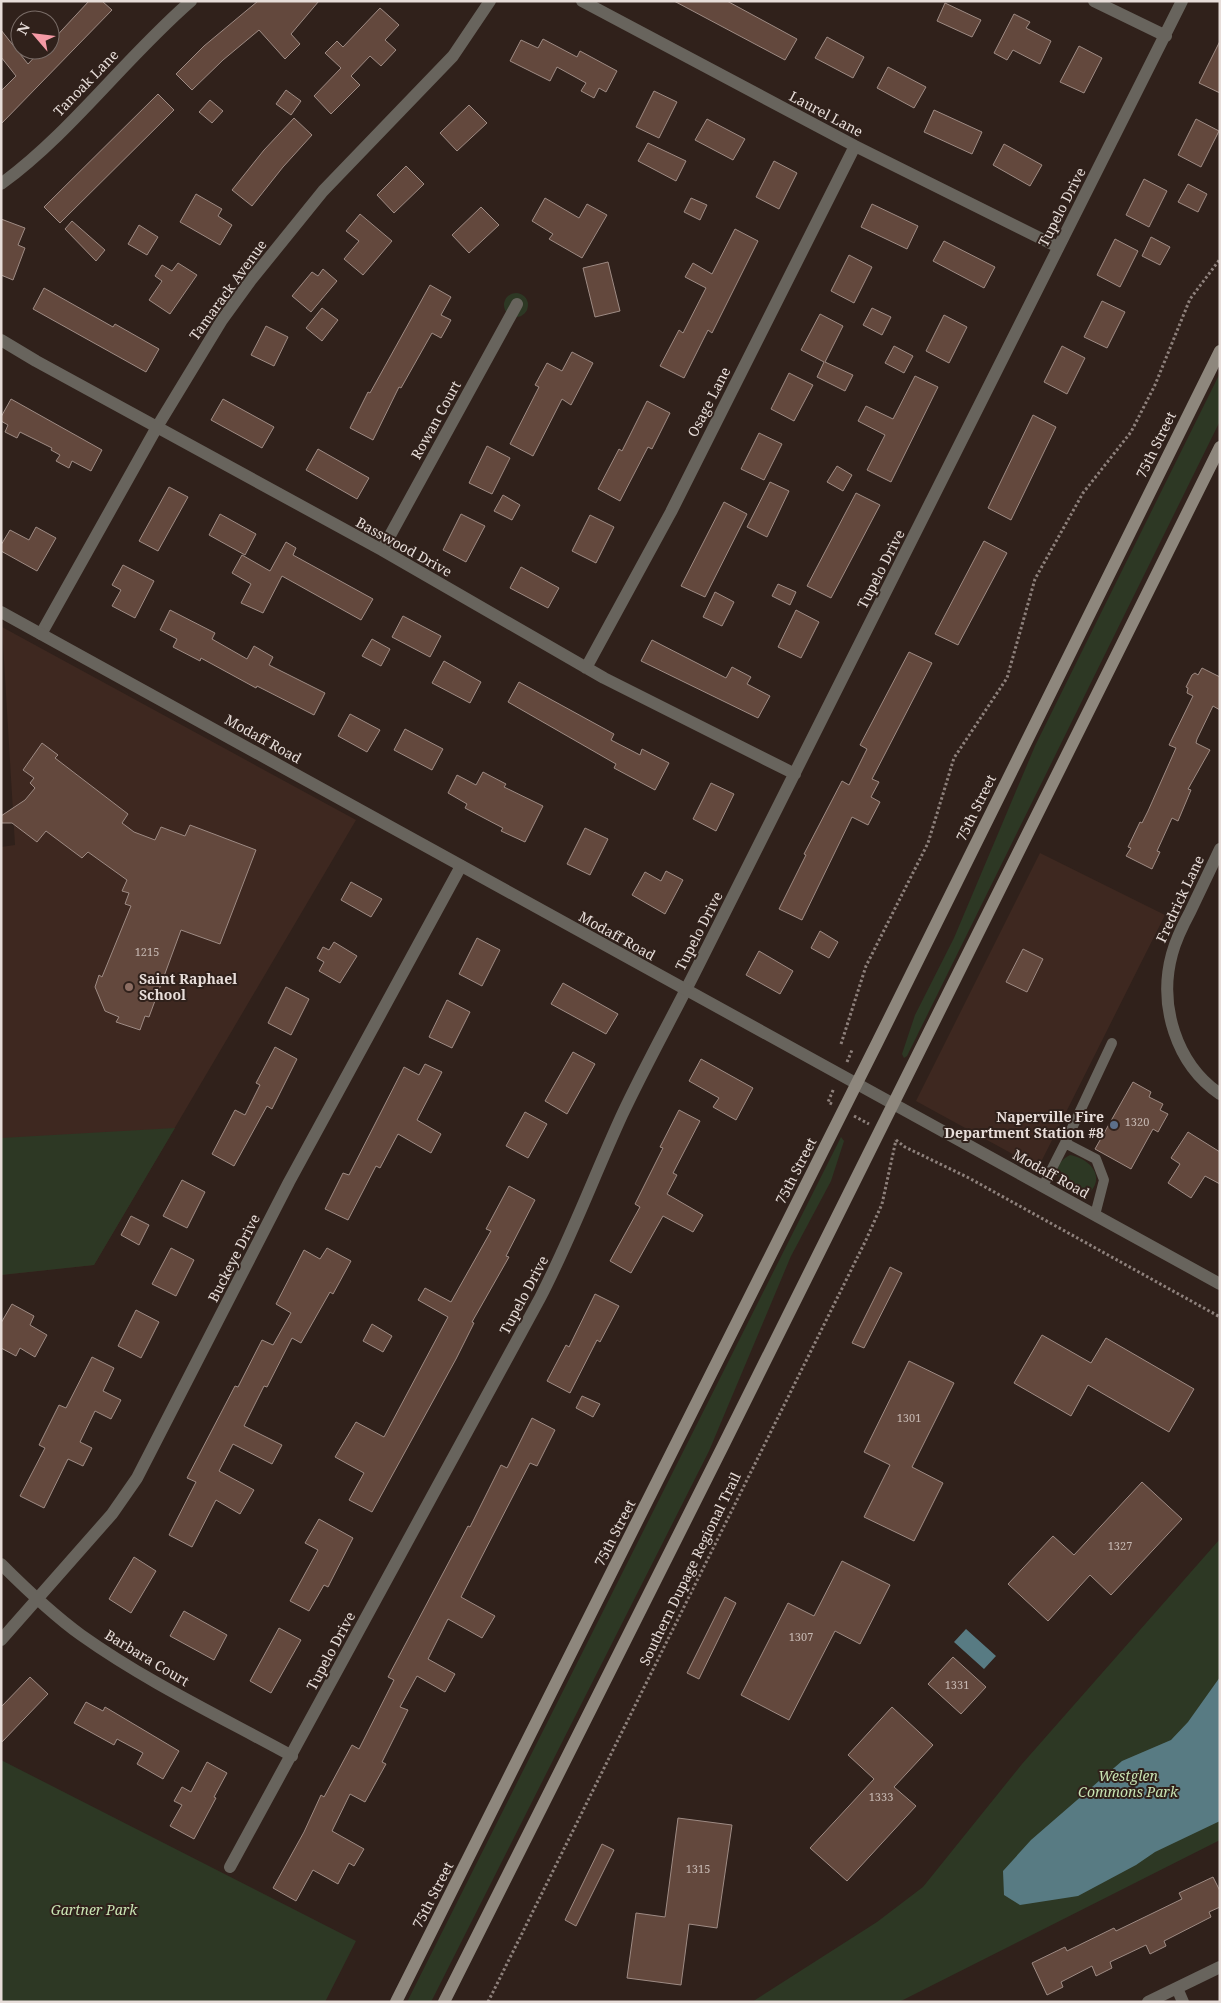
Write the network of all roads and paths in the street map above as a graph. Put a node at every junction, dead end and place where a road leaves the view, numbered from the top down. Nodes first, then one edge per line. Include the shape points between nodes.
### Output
1 (191, 1) edge
2 (490, 1) edge
3 (582, 1) edge
4 (1094, 1) edge
5 (1182, 1) edge
6 (1166, 36) junction
7 (854, 146) junction
8 (1, 184) edge
9 (1058, 247) junction
10 (1220, 259) edge
11 (517, 304) dead end
12 (1, 340) edge
13 (1220, 351) edge
14 (158, 427) junction
15 (1220, 447) edge
16 (382, 550) junction
17 (1, 612) edge
18 (41, 634) junction
19 (586, 668) junction
20 (795, 774) junction
21 (1220, 849) edge
22 (461, 866) junction
23 (686, 991) junction
24 (1112, 1043) dead end
25 (842, 1044) dead end
26 (856, 1084) junction
27 (1220, 1094) edge
28 (828, 1102) dead end
29 (893, 1104) junction
30 (843, 1110) junction
31 (880, 1130) junction
32 (896, 1140) junction
33 (1066, 1143) junction
34 (1042, 1186) junction
35 (1095, 1215) junction
36 (1220, 1284) edge
37 (1220, 1317) edge
38 (1, 1564) edge
39 (37, 1600) junction
40 (1, 1640) edge
41 (292, 1756) junction
42 (230, 1867) dead end
43 (1220, 1967) edge
44 (1177, 1988) junction
45 (396, 2002) edge
46 (444, 2002) edge
47 (488, 2002) edge
48 (1148, 2002) edge
49 (1183, 2002) edge

1 - 8 street, Tanoak Lane via 49,143
2 - 14 street, Tamarack Avenue via 448,61 323,191 251,280 205,346
3 - 7 street, Laurel Lane
4 - 6 street
5 - 6 street, Tupelo Drive
6 - 9 street, Tupelo Drive
7 - 9 street, Laurel Lane
7 - 19 street, Osage Lane via 670,512
9 - 20 street, Tupelo Drive
10 - 25 path via 1190,299 1155,385 1131,432 1083,493 1035,578 1007,678 954,758 928,843 866,966
11 - 16 street, Rowan Court
12 - 14 street, Basswood Drive
13 - 26 main road, 75th Street
14 - 16 street, Basswood Drive
14 - 18 street, Tamarack Avenue
15 - 29 main road
16 - 19 street, Basswood Drive
17 - 18 street, Modaff Road
18 - 22 street, Modaff Road
19 - 20 street, Basswood Drive
20 - 23 street, Tupelo Drive
21 - 27 street, Fredrick Lane via 1177,938 1167,980 1167,998 1178,1042 1198,1074
22 - 23 street, Modaff Road
22 - 39 street, Buckeye Drive via 289,1182 137,1478 112,1514
23 - 26 street, Modaff Road
23 - 41 street, Tupelo Drive via 643,1070 579,1218 540,1298
24 - 33 lane
26 - 29 street, Modaff Road
26 - 30 main road, 75th Street
28 - 30 path
29 - 31 main road
29 - 34 street, Modaff Road
30 - 31 path
30 - 45 main road, 75th Street
31 - 32 path
31 - 46 main road
32 - 37 path
32 - 47 path, Southern Dupage Regional Trail via 882,1204 866,1240
33 - 34 lane
33 - 35 lane via 1096,1159 1104,1180
34 - 35 street, Modaff Road
35 - 36 street, Modaff Road
38 - 39 street, Barbara Court
39 - 40 street, Buckeye Drive
39 - 41 street, Barbara Court via 80,1634 138,1672
41 - 42 street, Tupelo Drive
43 - 44 street
44 - 48 street
44 - 49 street

